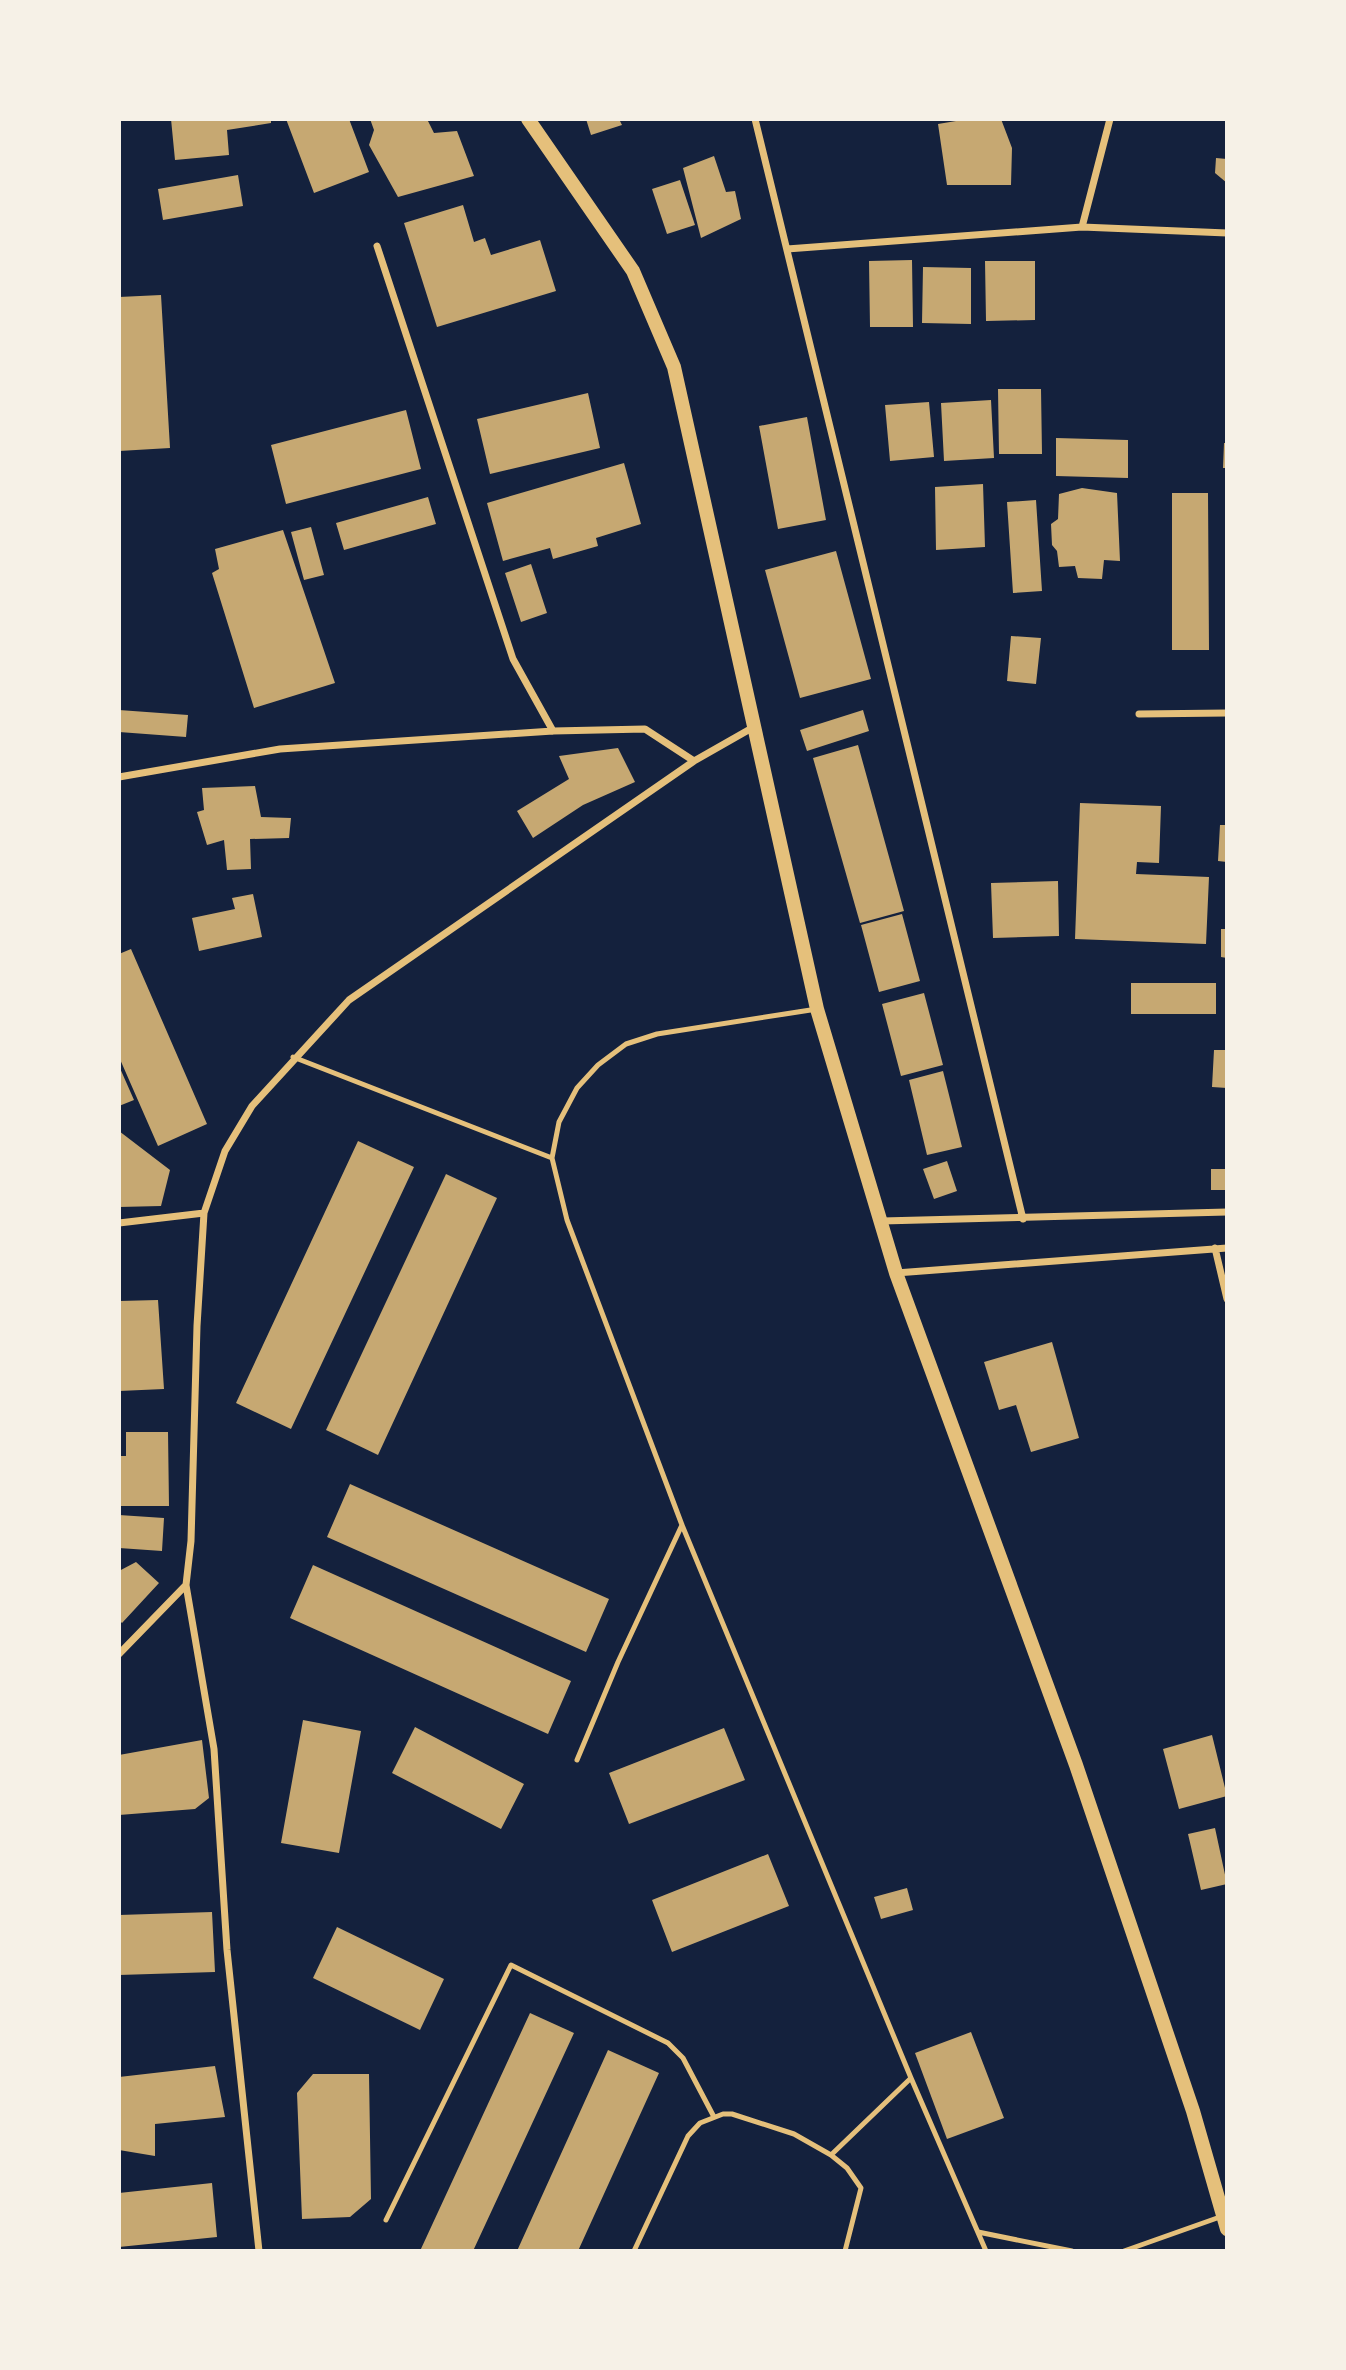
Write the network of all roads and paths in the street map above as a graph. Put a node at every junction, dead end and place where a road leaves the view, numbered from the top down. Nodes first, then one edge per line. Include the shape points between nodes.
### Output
1 (528, 119) edge
2 (755, 119) edge
3 (1110, 119) edge
4 (1082, 227) junction
5 (1227, 233) edge
6 (377, 246) dead end
7 (787, 249) junction
8 (1227, 713) edge
9 (1139, 714) dead end
10 (752, 728) junction
11 (552, 731) junction
12 (694, 761) junction
13 (119, 777) edge
14 (817, 1009) junction
15 (293, 1057) junction
16 (552, 1158) junction
17 (1227, 1212) edge
18 (204, 1213) junction
19 (1023, 1219) junction
20 (882, 1221) junction
21 (119, 1223) edge
22 (1215, 1248) junction
23 (1227, 1248) edge
24 (896, 1273) junction
25 (1227, 1299) edge
26 (682, 1525) junction
27 (186, 1586) junction
28 (119, 1654) edge
29 (577, 1760) dead end
30 (911, 2078) junction
31 (713, 2117) junction
32 (831, 2155) junction
33 (386, 2220) dead end
34 (1225, 2222) edge
35 (978, 2232) junction
36 (259, 2251) edge
37 (634, 2251) edge
38 (845, 2251) edge
39 (986, 2251) edge
40 (1072, 2251) edge
41 (1124, 2251) edge

1 - 10 main road via 633,271 674,367
2 - 7 street
3 - 4 street
4 - 5 street
4 - 7 street
6 - 11 street via 513,659
7 - 19 street
8 - 9 street
10 - 12 street
10 - 14 main road
11 - 12 street via 645,729
11 - 13 street via 280,749
12 - 15 street via 349,1000
14 - 16 lane via 657,1034 626,1044 577,1088 559,1122
14 - 20 main road
15 - 16 lane
15 - 18 street via 252,1106 232,1140
16 - 26 lane via 567,1220
17 - 19 street
18 - 21 street
18 - 27 street
19 - 20 street
20 - 24 main road
22 - 23 street
22 - 24 street
22 - 25 street
24 - 34 main road via 1076,1765 1193,2111
26 - 29 lane
26 - 30 lane
27 - 28 street
27 - 36 street via 214,1748 227,1950
30 - 32 lane
30 - 35 lane
31 - 32 lane via 732,2114 794,2134
31 - 33 lane via 683,2058 668,2043 511,1965
31 - 37 lane via 688,2136
32 - 38 lane via 861,2189
34 - 41 lane
35 - 39 lane
35 - 40 lane

